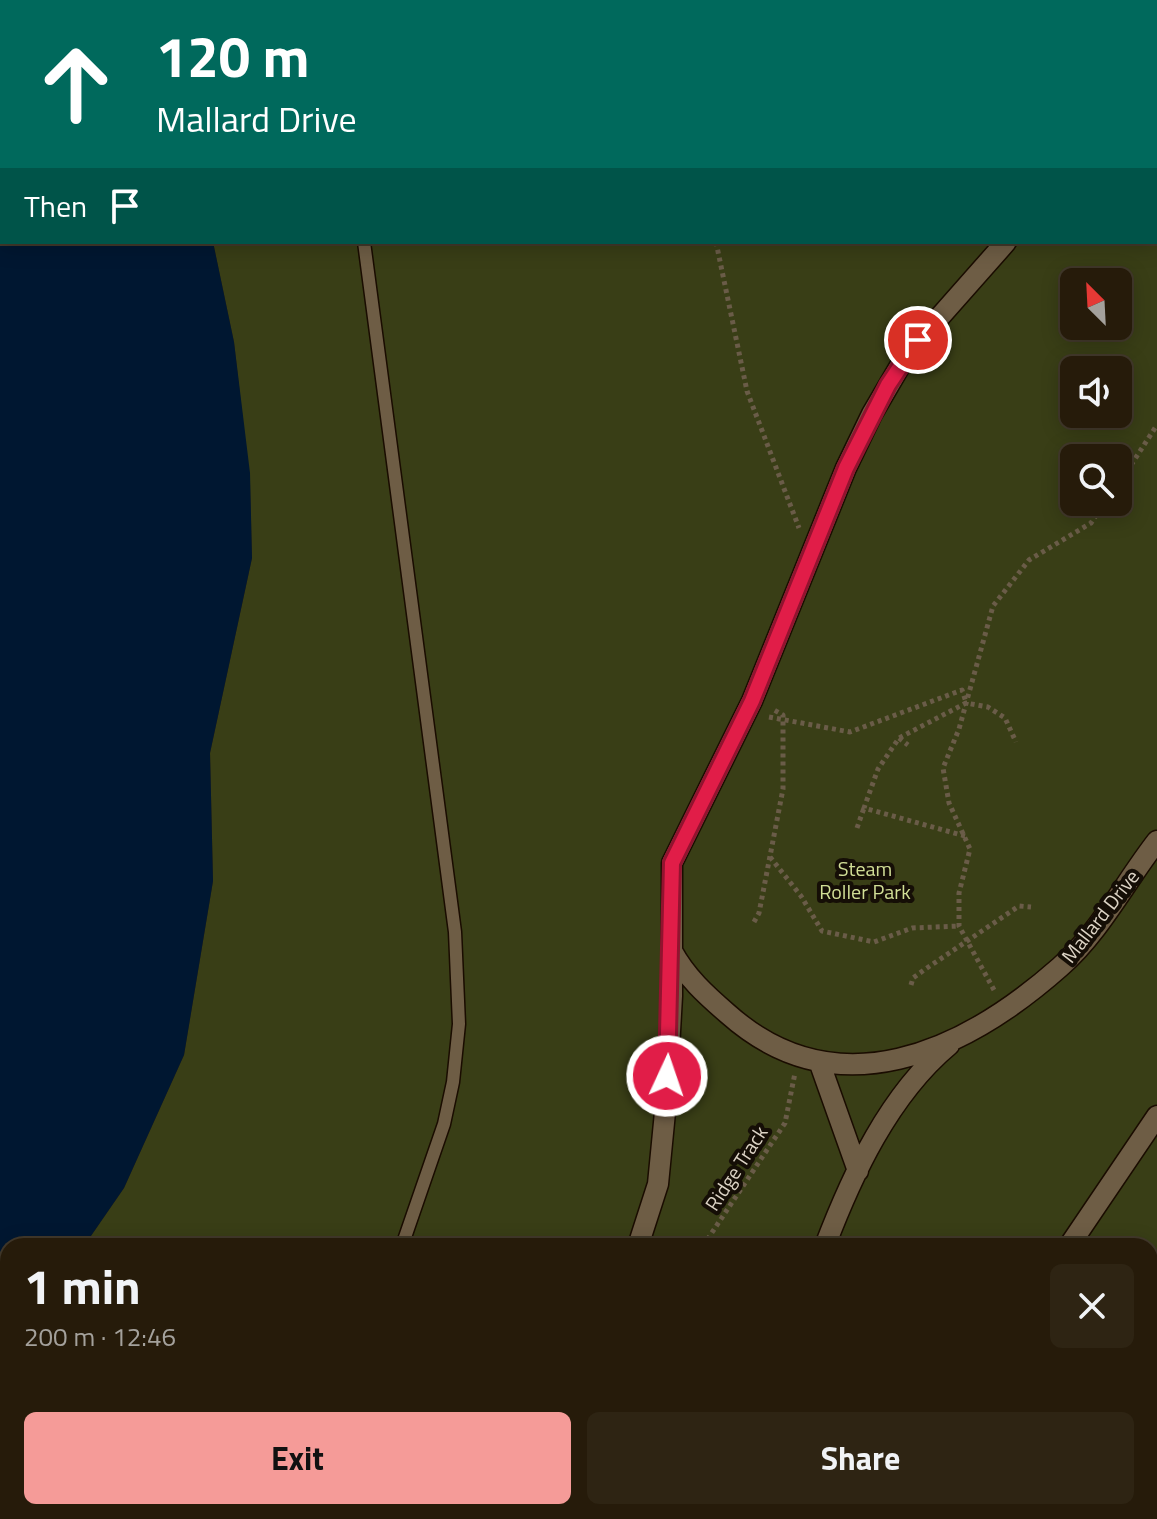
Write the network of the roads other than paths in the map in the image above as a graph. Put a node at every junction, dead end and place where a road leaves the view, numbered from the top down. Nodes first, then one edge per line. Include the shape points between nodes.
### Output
1 (364, 244) edge
2 (1004, 244) edge
3 (1157, 841) edge
4 (670, 947) junction
5 (962, 1035) junction
6 (820, 1064) junction
7 (1157, 1116) edge
8 (858, 1171) junction
9 (405, 1238) edge
10 (641, 1238) edge
11 (829, 1238) edge
12 (1074, 1238) edge

1 - 9 lane via 455,932 459,1024 444,1124
2 - 4 street via 929,327 888,385 846,468 752,701 672,863
3 - 5 street, Mallard Drive via 1086,941 1037,985
4 - 6 street via 684,972 752,1035
4 - 10 street via 672,996 658,1184
5 - 6 street via 885,1061
5 - 8 street via 917,1079
6 - 8 street
7 - 12 street
8 - 11 street

